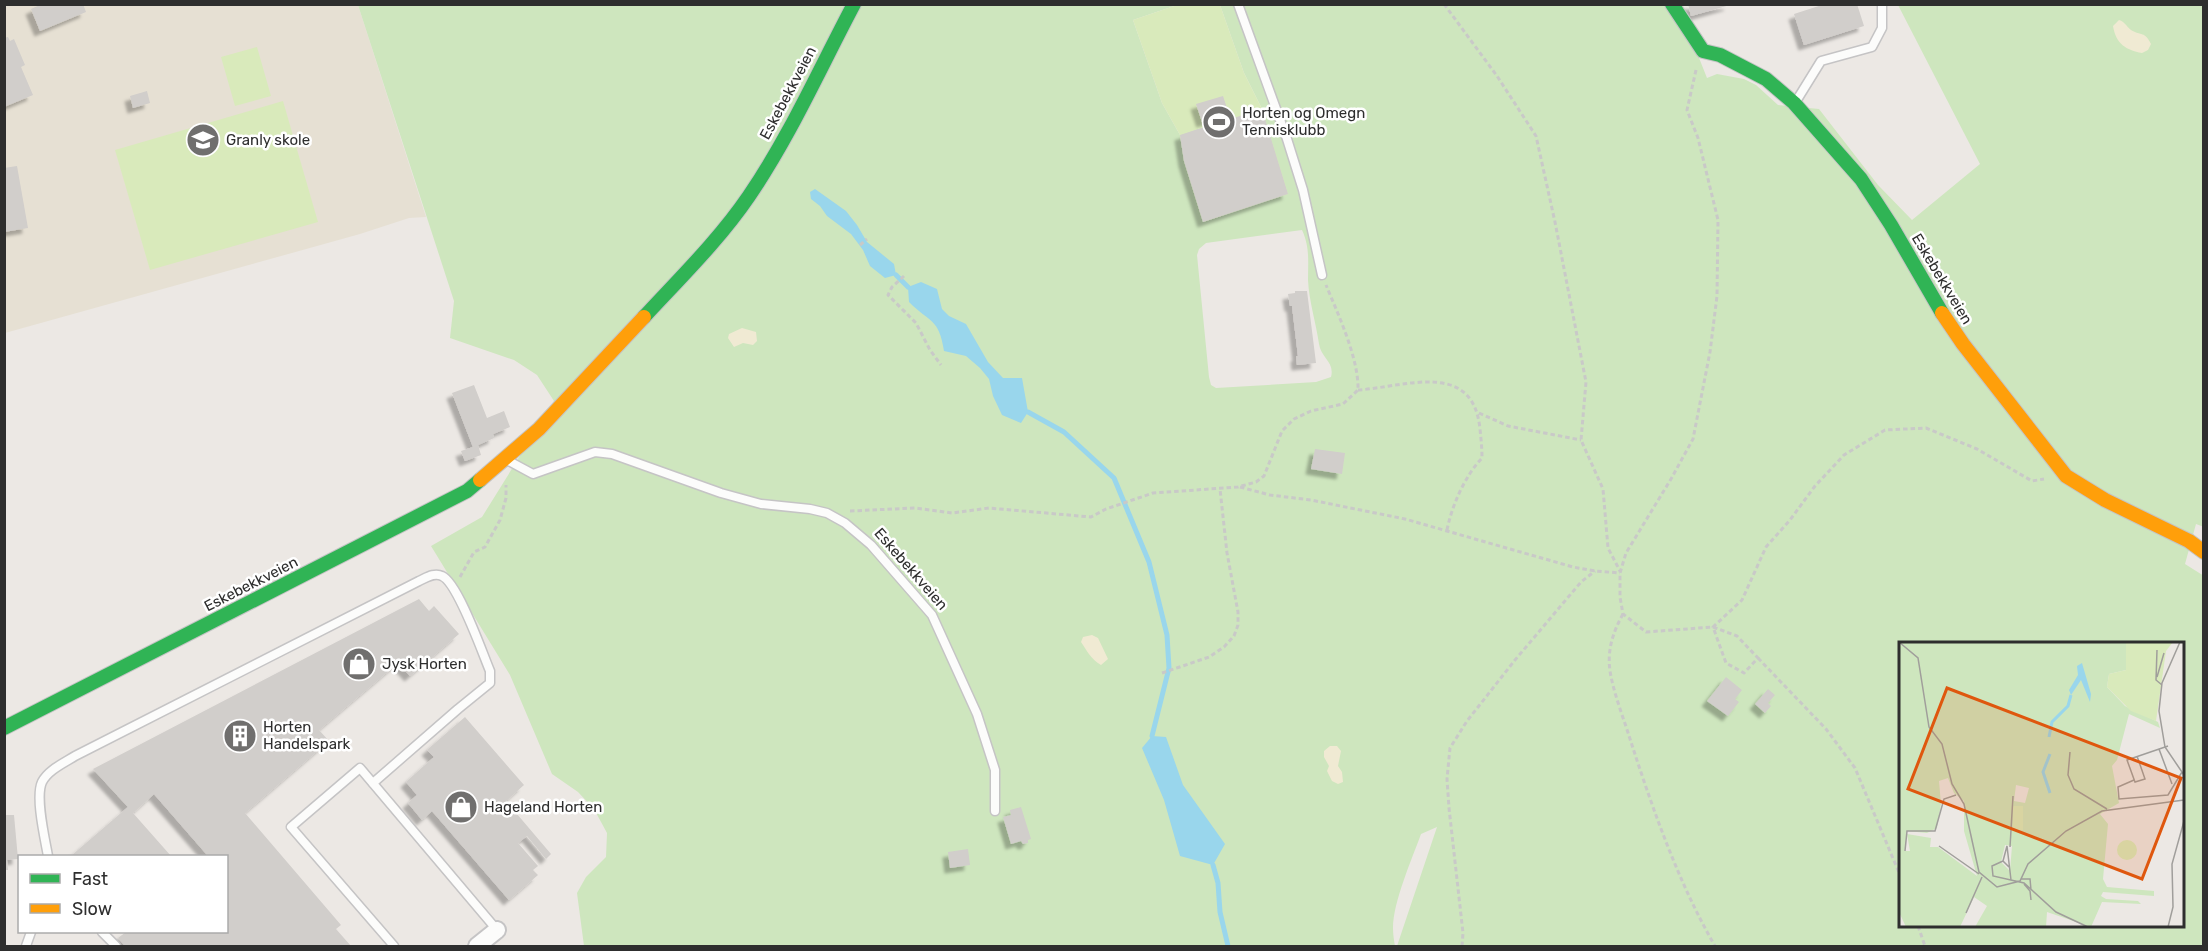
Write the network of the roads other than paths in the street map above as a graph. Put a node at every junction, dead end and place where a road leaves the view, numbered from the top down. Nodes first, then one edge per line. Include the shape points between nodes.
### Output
1 (854, 4) edge
2 (1238, 4) edge
3 (1672, 4) edge
4 (1882, 4) edge
5 (1794, 103) junction
6 (1322, 275) road end
7 (506, 459) junction
8 (2204, 552) edge
9 (4, 728) edge
10 (373, 783) junction
11 (995, 811) dead end
12 (48, 855) edge
13 (497, 930) joint
14 (103, 933) edge
15 (116, 946) edge
16 (394, 946) edge
17 (477, 946) edge

1 - 7 street, Eskebekkveien via 777,150 713,242 539,429
2 - 6 lane via 1300,180
3 - 5 street, Eskebekkveien via 1703,51 1720,55 1766,79
4 - 5 lane via 1882,28 1872,47 1821,61
5 - 8 street, Eskebekkveien via 1861,178 1963,344 2066,476
7 - 9 street, Eskebekkveien via 467,491
7 - 11 lane, Eskebekkveien via 533,474 595,452 612,454 721,493 761,504 827,513 845,523 871,545 932,615 977,714 995,770
10 - 12 lane via 490,683 490,671 455,588 442,576 435,574 419,581 50,772 39,792
10 - 13 lane
10 - 16 lane via 360,768 291,827
13 - 17 street
14 - 15 lane

